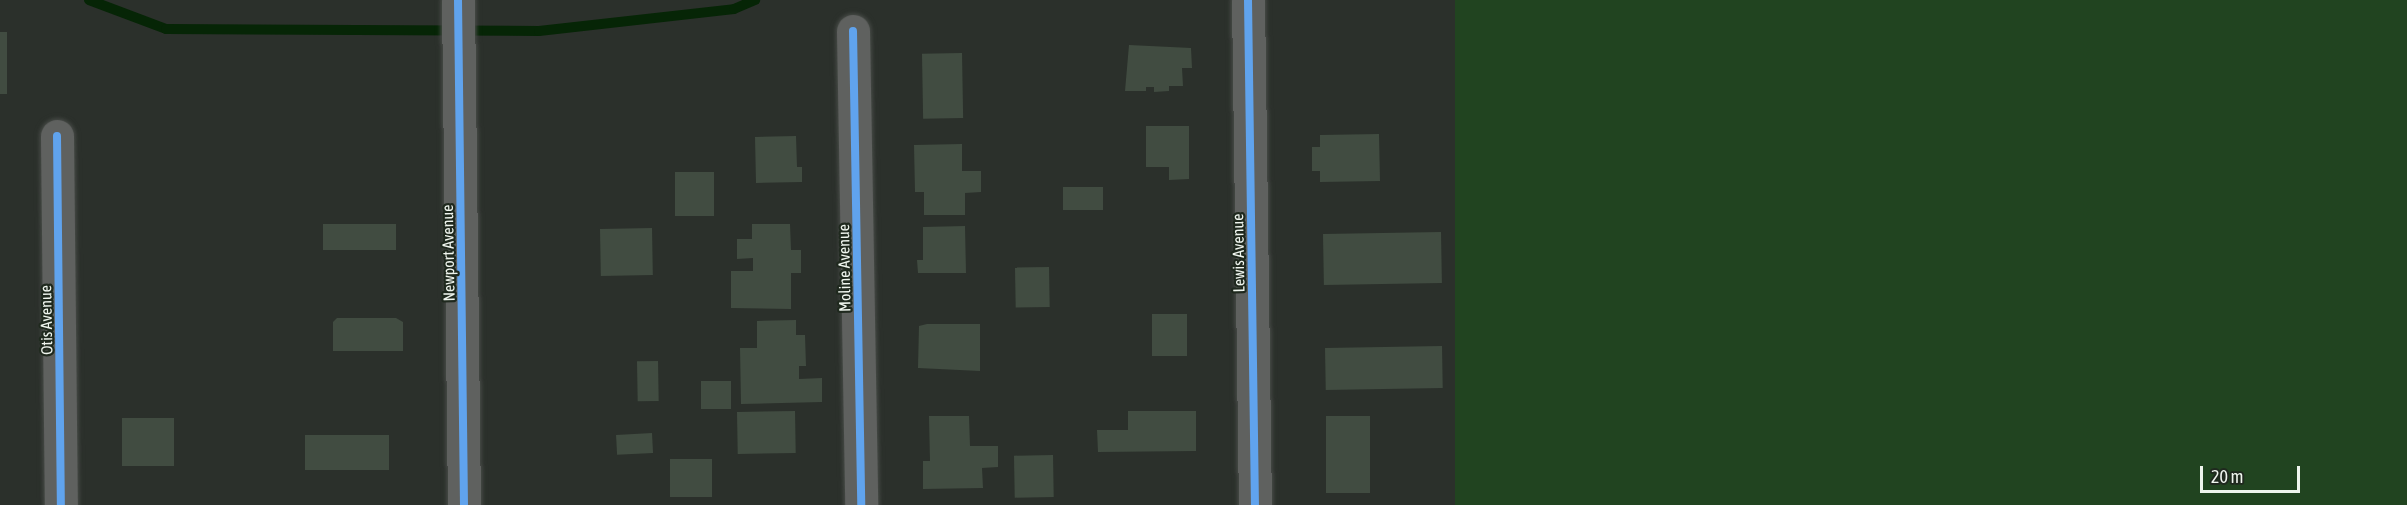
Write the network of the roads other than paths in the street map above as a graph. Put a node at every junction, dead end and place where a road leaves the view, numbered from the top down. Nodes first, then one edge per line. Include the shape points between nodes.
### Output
1 (458, 0) edge
2 (1248, 0) edge
3 (853, 31) dead end
4 (57, 136) dead end
5 (61, 505) edge
6 (464, 505) edge
7 (861, 505) edge
8 (1255, 505) edge

1 - 6 street, Newport Avenue
2 - 8 street, Lewis Avenue
3 - 7 street, Moline Avenue
4 - 5 street, Otis Avenue

